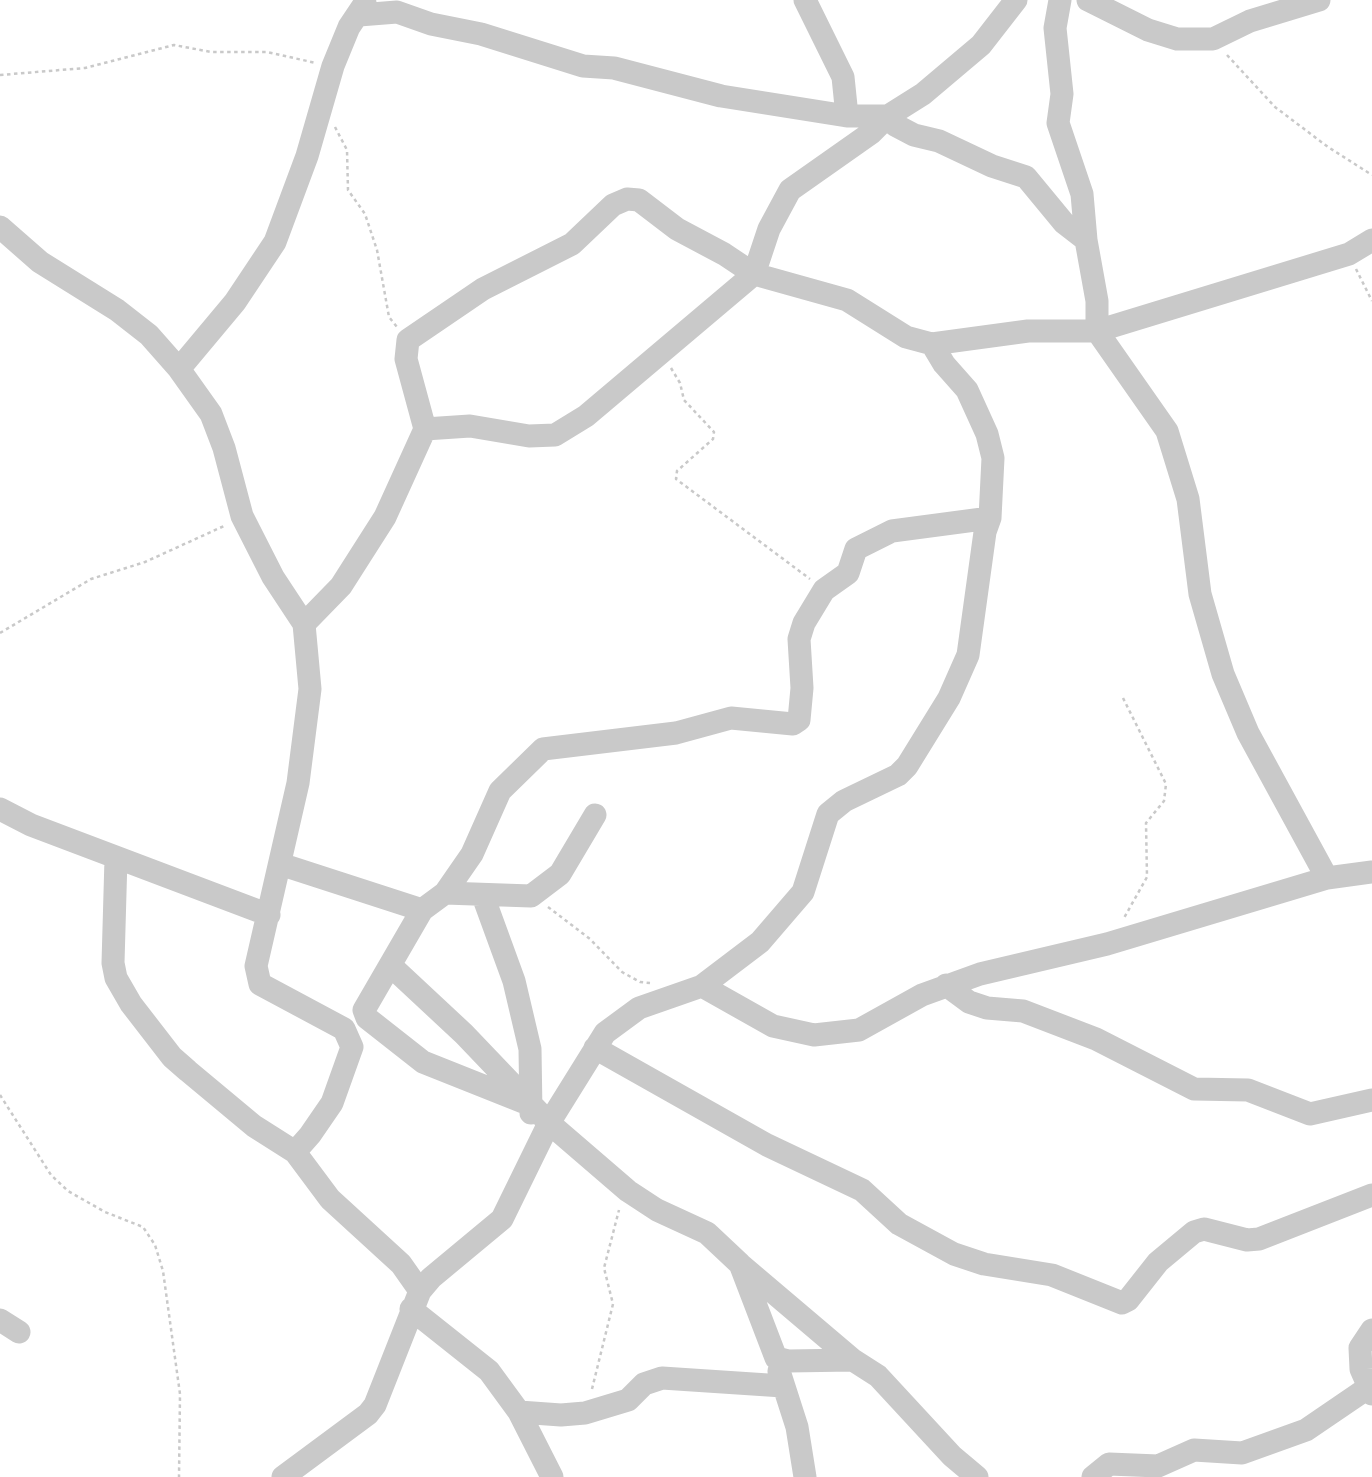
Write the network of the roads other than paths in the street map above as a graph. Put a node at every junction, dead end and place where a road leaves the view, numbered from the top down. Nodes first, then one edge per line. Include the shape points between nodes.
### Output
1 (805, 0) edge
2 (1016, 0) edge
3 (1060, 0) edge
4 (1088, 0) edge
5 (1319, 0) edge
6 (363, 7) edge
7 (847, 116) junction
8 (888, 116) junction
9 (0, 228) edge
10 (1086, 240) junction
11 (1372, 240) edge
12 (754, 274) junction
13 (1097, 331) junction
14 (932, 344) junction
15 (179, 369) junction
16 (425, 429) junction
17 (990, 518) junction
18 (304, 624) junction
19 (0, 809) edge
20 (595, 815) dead end
21 (116, 858) junction
22 (280, 864) junction
23 (1372, 872) edge
24 (1327, 878) junction
25 (445, 893) junction
26 (483, 896) junction
27 (422, 909) junction
28 (269, 915) junction
29 (390, 965) junction
30 (946, 985) junction
31 (702, 986) junction
32 (595, 1048) junction
33 (1372, 1100) edge
34 (531, 1105) junction
35 (549, 1123) junction
36 (295, 1152) junction
37 (533, 1157) junction
38 (1372, 1195) edge
39 (740, 1264) junction
40 (415, 1300) junction
41 (1372, 1330) edge
42 (776, 1358) junction
43 (853, 1360) junction
44 (783, 1386) junction
45 (1371, 1390) edge
46 (519, 1412) junction
47 (283, 1477) edge
48 (552, 1477) edge
49 (804, 1477) edge
50 (977, 1477) edge
51 (1093, 1477) edge

1 - 7 street via 843,77
2 - 8 street via 981,45 923,94
3 - 10 street via 1055,28 1062,94 1058,123 1082,194
4 - 5 street via 1177,39 1213,39 1250,21
6 - 7 street via 481,34 583,66 614,68 721,96
6 - 15 street via 333,66 275,242 235,302
7 - 8 street
8 - 10 street via 914,135 1026,177 1064,223
8 - 12 street via 790,190 769,229
9 - 15 street via 40,262 149,335
10 - 13 street via 1097,301
11 - 13 street via 1349,254
12 - 14 street via 847,300 906,337
12 - 16 street via 586,416 555,435 529,436 470,426
12 - 16 street via 677,229 639,200 614,205 572,244 483,289 408,340 406,359
13 - 14 street via 1028,331
13 - 24 street via 1167,431 1188,499 1200,594 1223,674 1248,733
14 - 17 street via 967,390 987,434 993,458
15 - 18 street via 211,414 242,516
16 - 18 street via 385,517 341,586
17 - 25 street via 892,531 856,549 848,573 824,590 804,623 799,639 799,720 793,724 731,718 676,733 543,749 500,791 472,854
17 - 31 street via 968,655 949,698 898,775 828,814 803,892 760,942
18 - 22 street via 310,689 298,783
19 - 21 street
20 - 26 street via 560,874 531,896
21 - 28 street
21 - 36 street via 113,963 131,1003 188,1071 254,1126
22 - 27 street
22 - 28 street
23 - 24 street
24 - 30 street via 1107,944
25 - 26 street
25 - 27 street
26 - 34 street via 514,981 530,1049
27 - 29 street
28 - 36 street via 256,966 260,984 344,1029 352,1047 332,1103
29 - 34 street
29 - 34 street via 364,1010 367,1018 423,1062
30 - 31 street via 859,1030 814,1035 773,1027
30 - 33 street via 969,1002 1023,1011 1096,1039 1194,1089 1248,1090 1310,1114
31 - 32 street via 639,1008 605,1033
32 - 35 street
32 - 38 street via 766,1145 862,1190 899,1224 954,1254 1052,1275 1122,1303 1158,1262 1194,1231 1259,1239
34 - 35 street
34 - 37 street
35 - 37 street
35 - 39 street via 628,1191 706,1233
36 - 40 street via 330,1199 401,1264
37 - 40 street via 502,1219 431,1278
39 - 42 street
39 - 43 street
40 - 46 street via 489,1371
40 - 47 street via 368,1415
41 - 45 street via 1360,1348 1361,1369
42 - 43 street
42 - 44 street
43 - 50 street via 878,1376
44 - 46 street via 662,1378 644,1384 628,1400 585,1413
44 - 49 street via 797,1427
45 - 51 street via 1306,1430 1242,1453 1194,1450 1158,1466 1109,1464
46 - 48 street

